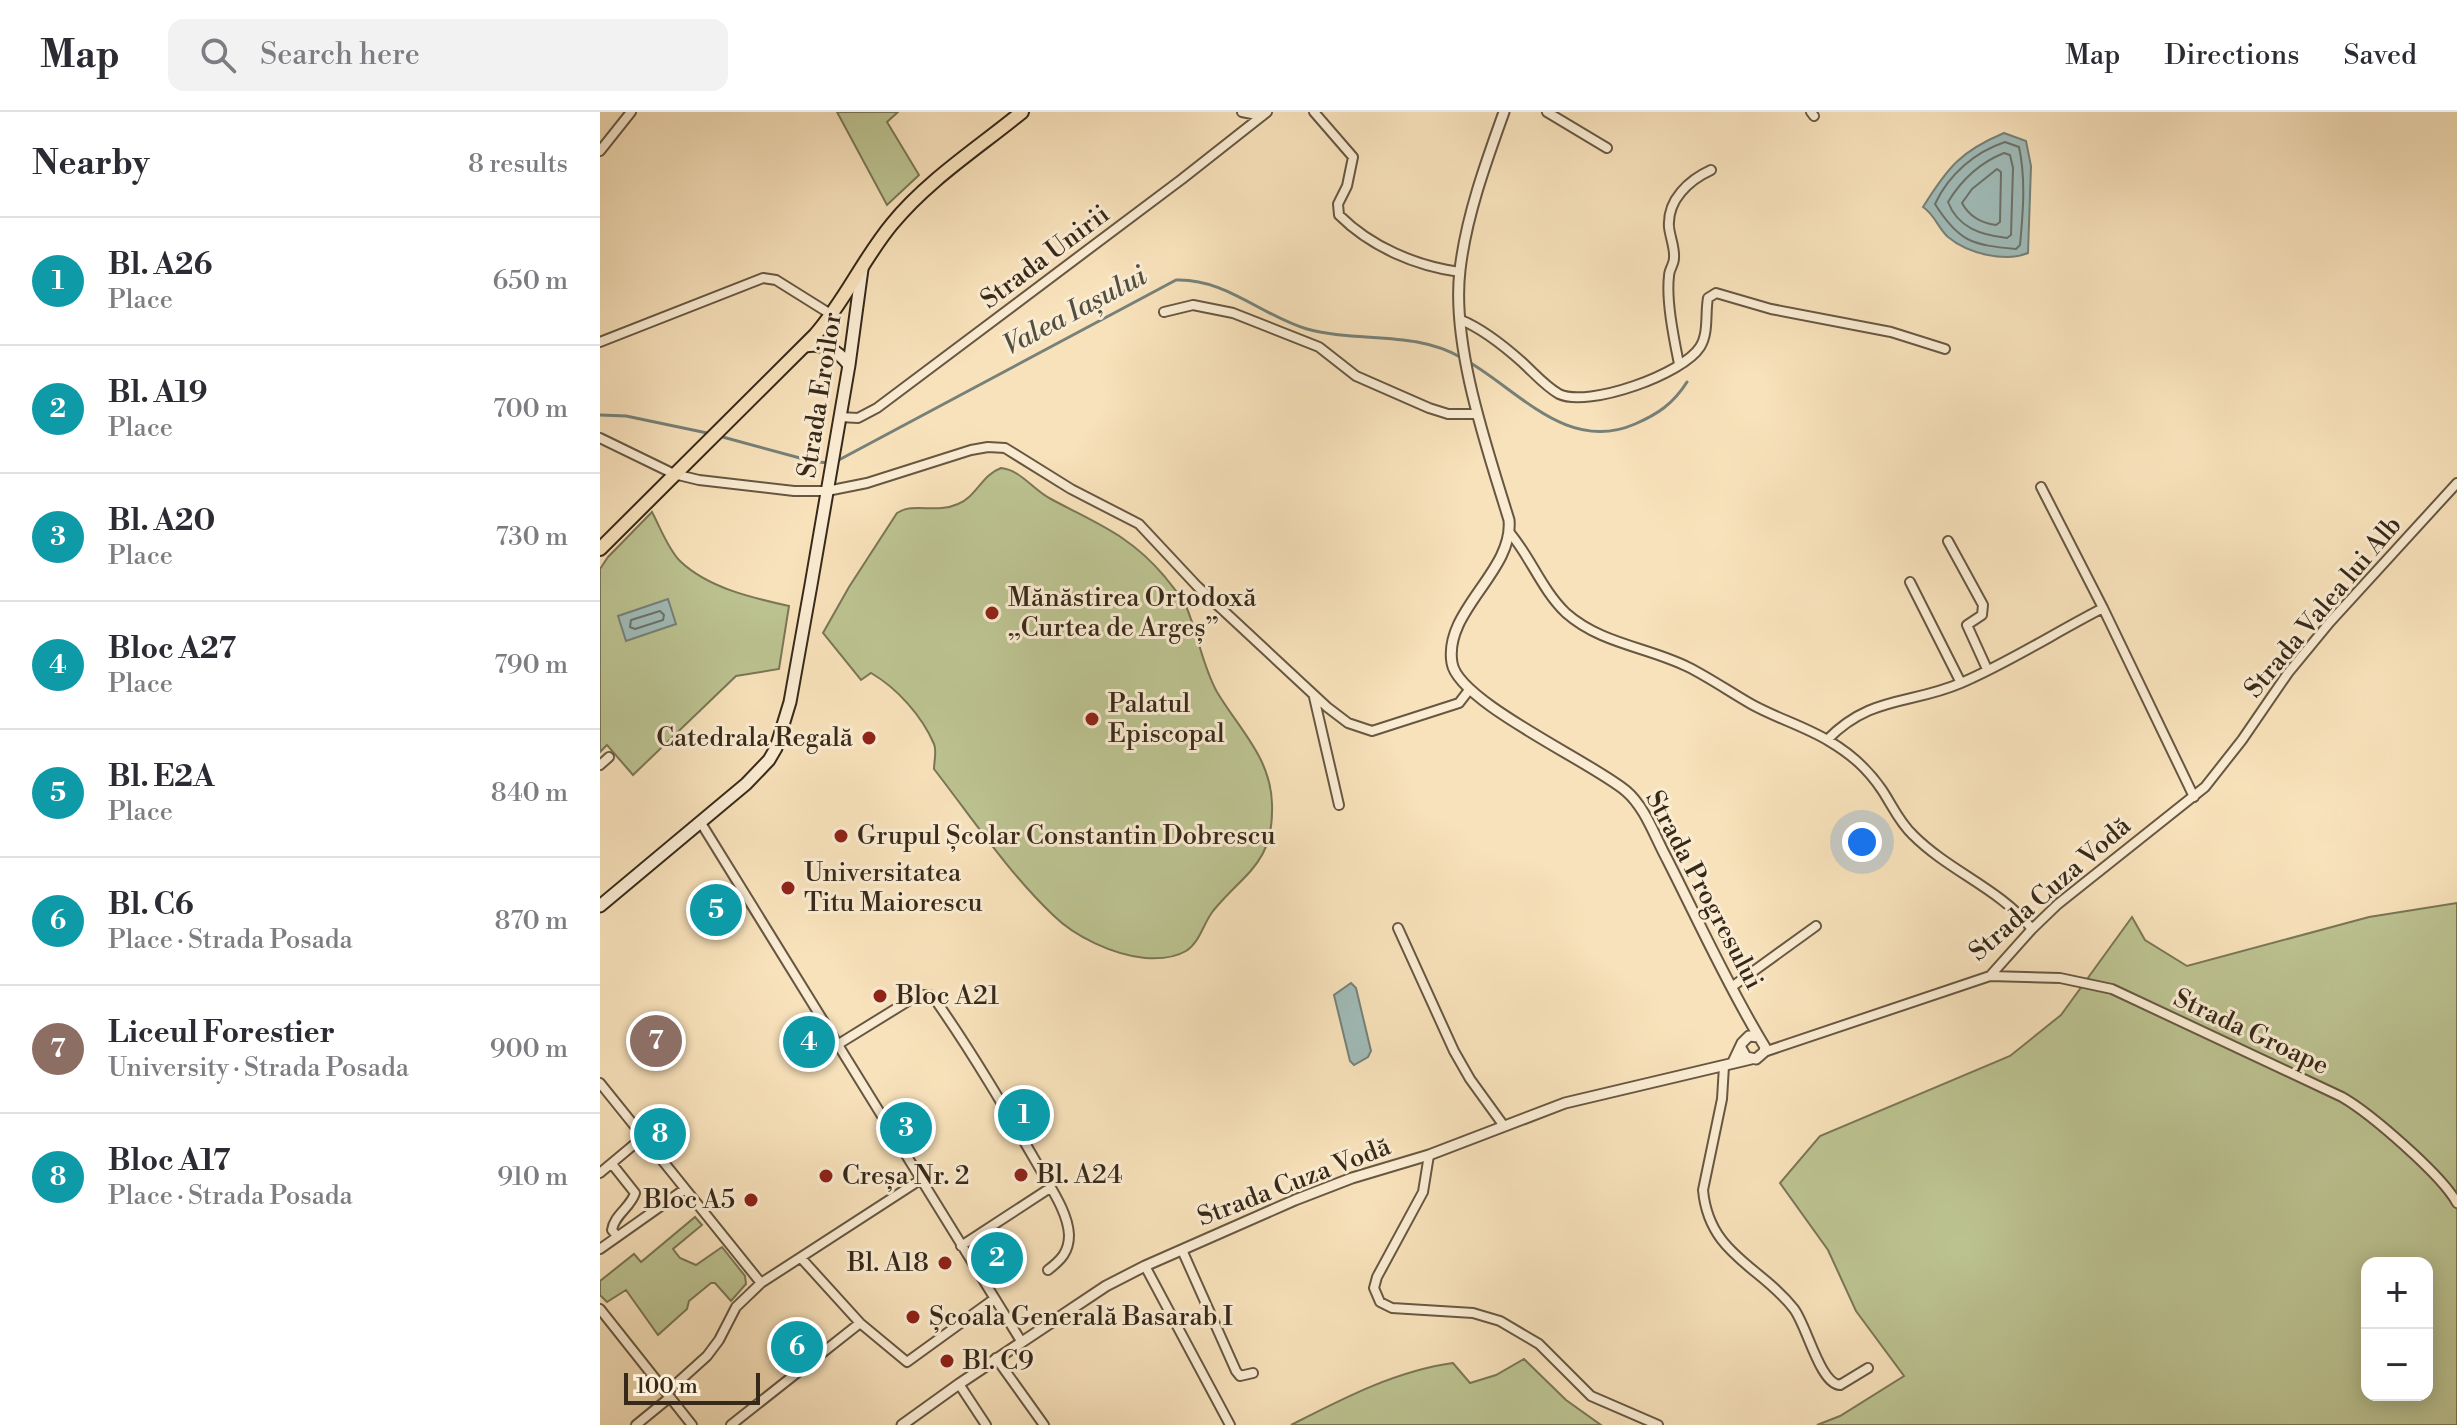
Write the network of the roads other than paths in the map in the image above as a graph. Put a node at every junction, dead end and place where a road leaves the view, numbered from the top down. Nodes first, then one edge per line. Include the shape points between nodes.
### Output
1 (631, 112) edge
2 (1022, 112) edge
3 (1242, 112) edge
4 (1314, 112) edge
5 (1504, 112) edge
6 (1547, 112) edge
7 (1264, 114) edge
8 (1607, 148) dead end
9 (600, 151) edge
10 (1711, 170) dead end
11 (862, 269) junction
12 (1460, 272) junction
13 (1164, 312) dead end
14 (832, 315) junction
15 (1461, 320) junction
16 (600, 342) edge
17 (805, 346) junction
18 (1945, 349) dead end
19 (1679, 364) junction
20 (849, 365) junction
21 (1477, 414) junction
22 (840, 417) junction
23 (600, 438) edge
24 (674, 474) junction
25 (2457, 483) edge
26 (828, 485) junction
27 (2041, 487) dead end
28 (1510, 533) junction
29 (1948, 541) dead end
30 (600, 549) edge
31 (1910, 582) dead end
32 (2103, 608) junction
33 (1987, 669) junction
34 (1961, 683) junction
35 (1469, 690) junction
36 (1314, 694) junction
37 (1827, 740) junction
38 (609, 757) dead end
39 (600, 765) edge
40 (2194, 797) junction
41 (1339, 805) dead end
42 (701, 823) junction
43 (600, 906) edge
44 (1816, 926) dead end
45 (1398, 928) dead end
46 (2032, 929) junction
47 (1990, 976) junction
48 (1733, 986) junction
49 (1747, 1017) junction
50 (1743, 1043) junction
51 (1762, 1044) junction
52 (837, 1045) junction
53 (1751, 1059) junction
54 (1728, 1064) junction
55 (600, 1083) edge
56 (1504, 1126) junction
57 (643, 1137) junction
58 (1429, 1155) junction
59 (612, 1164) junction
60 (600, 1173) edge
61 (920, 1180) junction
62 (1050, 1188) junction
63 (685, 1189) junction
64 (2457, 1203) edge
65 (617, 1236) junction
66 (961, 1246) junction
67 (600, 1249) edge
68 (1182, 1250) junction
69 (801, 1258) junction
70 (1145, 1266) junction
71 (1048, 1270) dead end
72 (761, 1283) junction
73 (994, 1299) junction
74 (600, 1309) edge
75 (860, 1323) junction
76 (1021, 1341) junction
77 (996, 1358) junction
78 (1868, 1368) dead end
79 (1253, 1373) dead end
80 (959, 1384) junction
81 (668, 1395) junction
82 (914, 1422) edge
83 (636, 1425) edge
84 (692, 1425) edge
85 (731, 1425) edge
86 (902, 1425) edge
87 (986, 1425) edge
88 (1044, 1425) edge
89 (1230, 1425) edge
90 (1658, 1425) edge

1 - 9 street
2 - 11 main road, Strada Eroilor via 912,202
3 - 7 street
4 - 12 street via 1353,157 1339,215 1397,255
5 - 12 street
6 - 8 street
7 - 22 street, Strada Unirii via 877,408 858,418
10 - 19 street via 1680,192 1669,215 1675,256 1668,282
11 - 14 main road
11 - 20 main road, Strada Eroilor
12 - 15 street
13 - 21 street via 1193,305 1233,313 1319,347 1356,376 1419,404 1448,414
14 - 16 street via 776,280 763,278
14 - 17 main road
15 - 19 street via 1496,342 1550,389 1576,399 1630,388
15 - 21 street
17 - 20 main road via 828,347
17 - 24 main road
18 - 19 street via 1716,293 1708,298 1701,346
20 - 22 main road, Strada Eroilor
21 - 28 street
22 - 26 main road, Strada Eroilor
23 - 24 street
24 - 26 street via 771,489
24 - 30 main road
25 - 40 street, Strada Valea lui Alb via 2330,622
26 - 36 street via 870,482 971,450 1005,448 1139,524 1197,586
26 - 42 main road, Strada Eroilor via 790,702 776,748 762,768
27 - 32 street
28 - 35 street via 1453,640 1452,668
28 - 37 street via 1549,593 1585,627 1689,668
29 - 33 street via 1983,605 1982,615 1967,625
31 - 34 street
32 - 33 street
32 - 40 street
33 - 34 street
34 - 37 street via 1865,711
35 - 36 street via 1459,703 1372,731 1348,723
35 - 48 street, Strada Progresului via 1634,799
36 - 41 street
37 - 46 street via 1865,768 1913,835 2005,901
38 - 39 street
40 - 46 street, Strada Cuza Vodă via 2087,879
42 - 43 main road
42 - 52 street
44 - 48 street
45 - 56 street via 1454,1051
46 - 47 street, Strada Cuza Vodă
47 - 51 street, Strada Cuza Vodă via 1780,1045
47 - 64 street, Strada Groape via 2069,979 2112,989 2342,1097 2399,1142
48 - 49 street, Strada Progresului
49 - 50 street, Strada Progresului
49 - 51 street, Strada Progresului
50 - 51 street via 1749,1036
50 - 53 street
50 - 54 street
51 - 53 street, Strada Cuza Vodă via 1756,1059
52 - 61 street
52 - 62 street via 918,995 930,995
53 - 54 street, Strada Cuza Vodă
54 - 56 street, Strada Cuza Vodă via 1601,1093
54 - 78 street via 1703,1190 1719,1235 1738,1260 1798,1313 1834,1385
55 - 57 street
56 - 58 street, Strada Cuza Vodă
57 - 59 street
57 - 63 street
58 - 68 street, Strada Cuza Vodă via 1322,1189
58 - 90 street via 1423,1192 1377,1277 1375,1294 1380,1302 1392,1308 1473,1313 1500,1321 1539,1344 1591,1396
59 - 60 street
59 - 65 street via 635,1193 612,1224
61 - 66 street
61 - 69 street
62 - 66 street
62 - 71 street via 1069,1237 1063,1259
63 - 65 street
63 - 72 street
65 - 67 street
66 - 73 street
68 - 70 street, Strada Cuza Vodă
68 - 79 street via 1236,1371 1240,1376
69 - 72 street
69 - 75 street
70 - 76 street, Strada Cuza Vodă
70 - 89 street
72 - 81 street via 736,1307 707,1356
73 - 75 street via 907,1362
73 - 76 street
74 - 81 street
75 - 85 street
76 - 77 street, Strada Cuza Vodă
77 - 80 street, Strada Cuza Vodă
77 - 88 street
80 - 82 street, Strada Cuza Vodă
80 - 87 street
81 - 83 street
81 - 84 street
82 - 86 street, Strada Cuza Vodă

